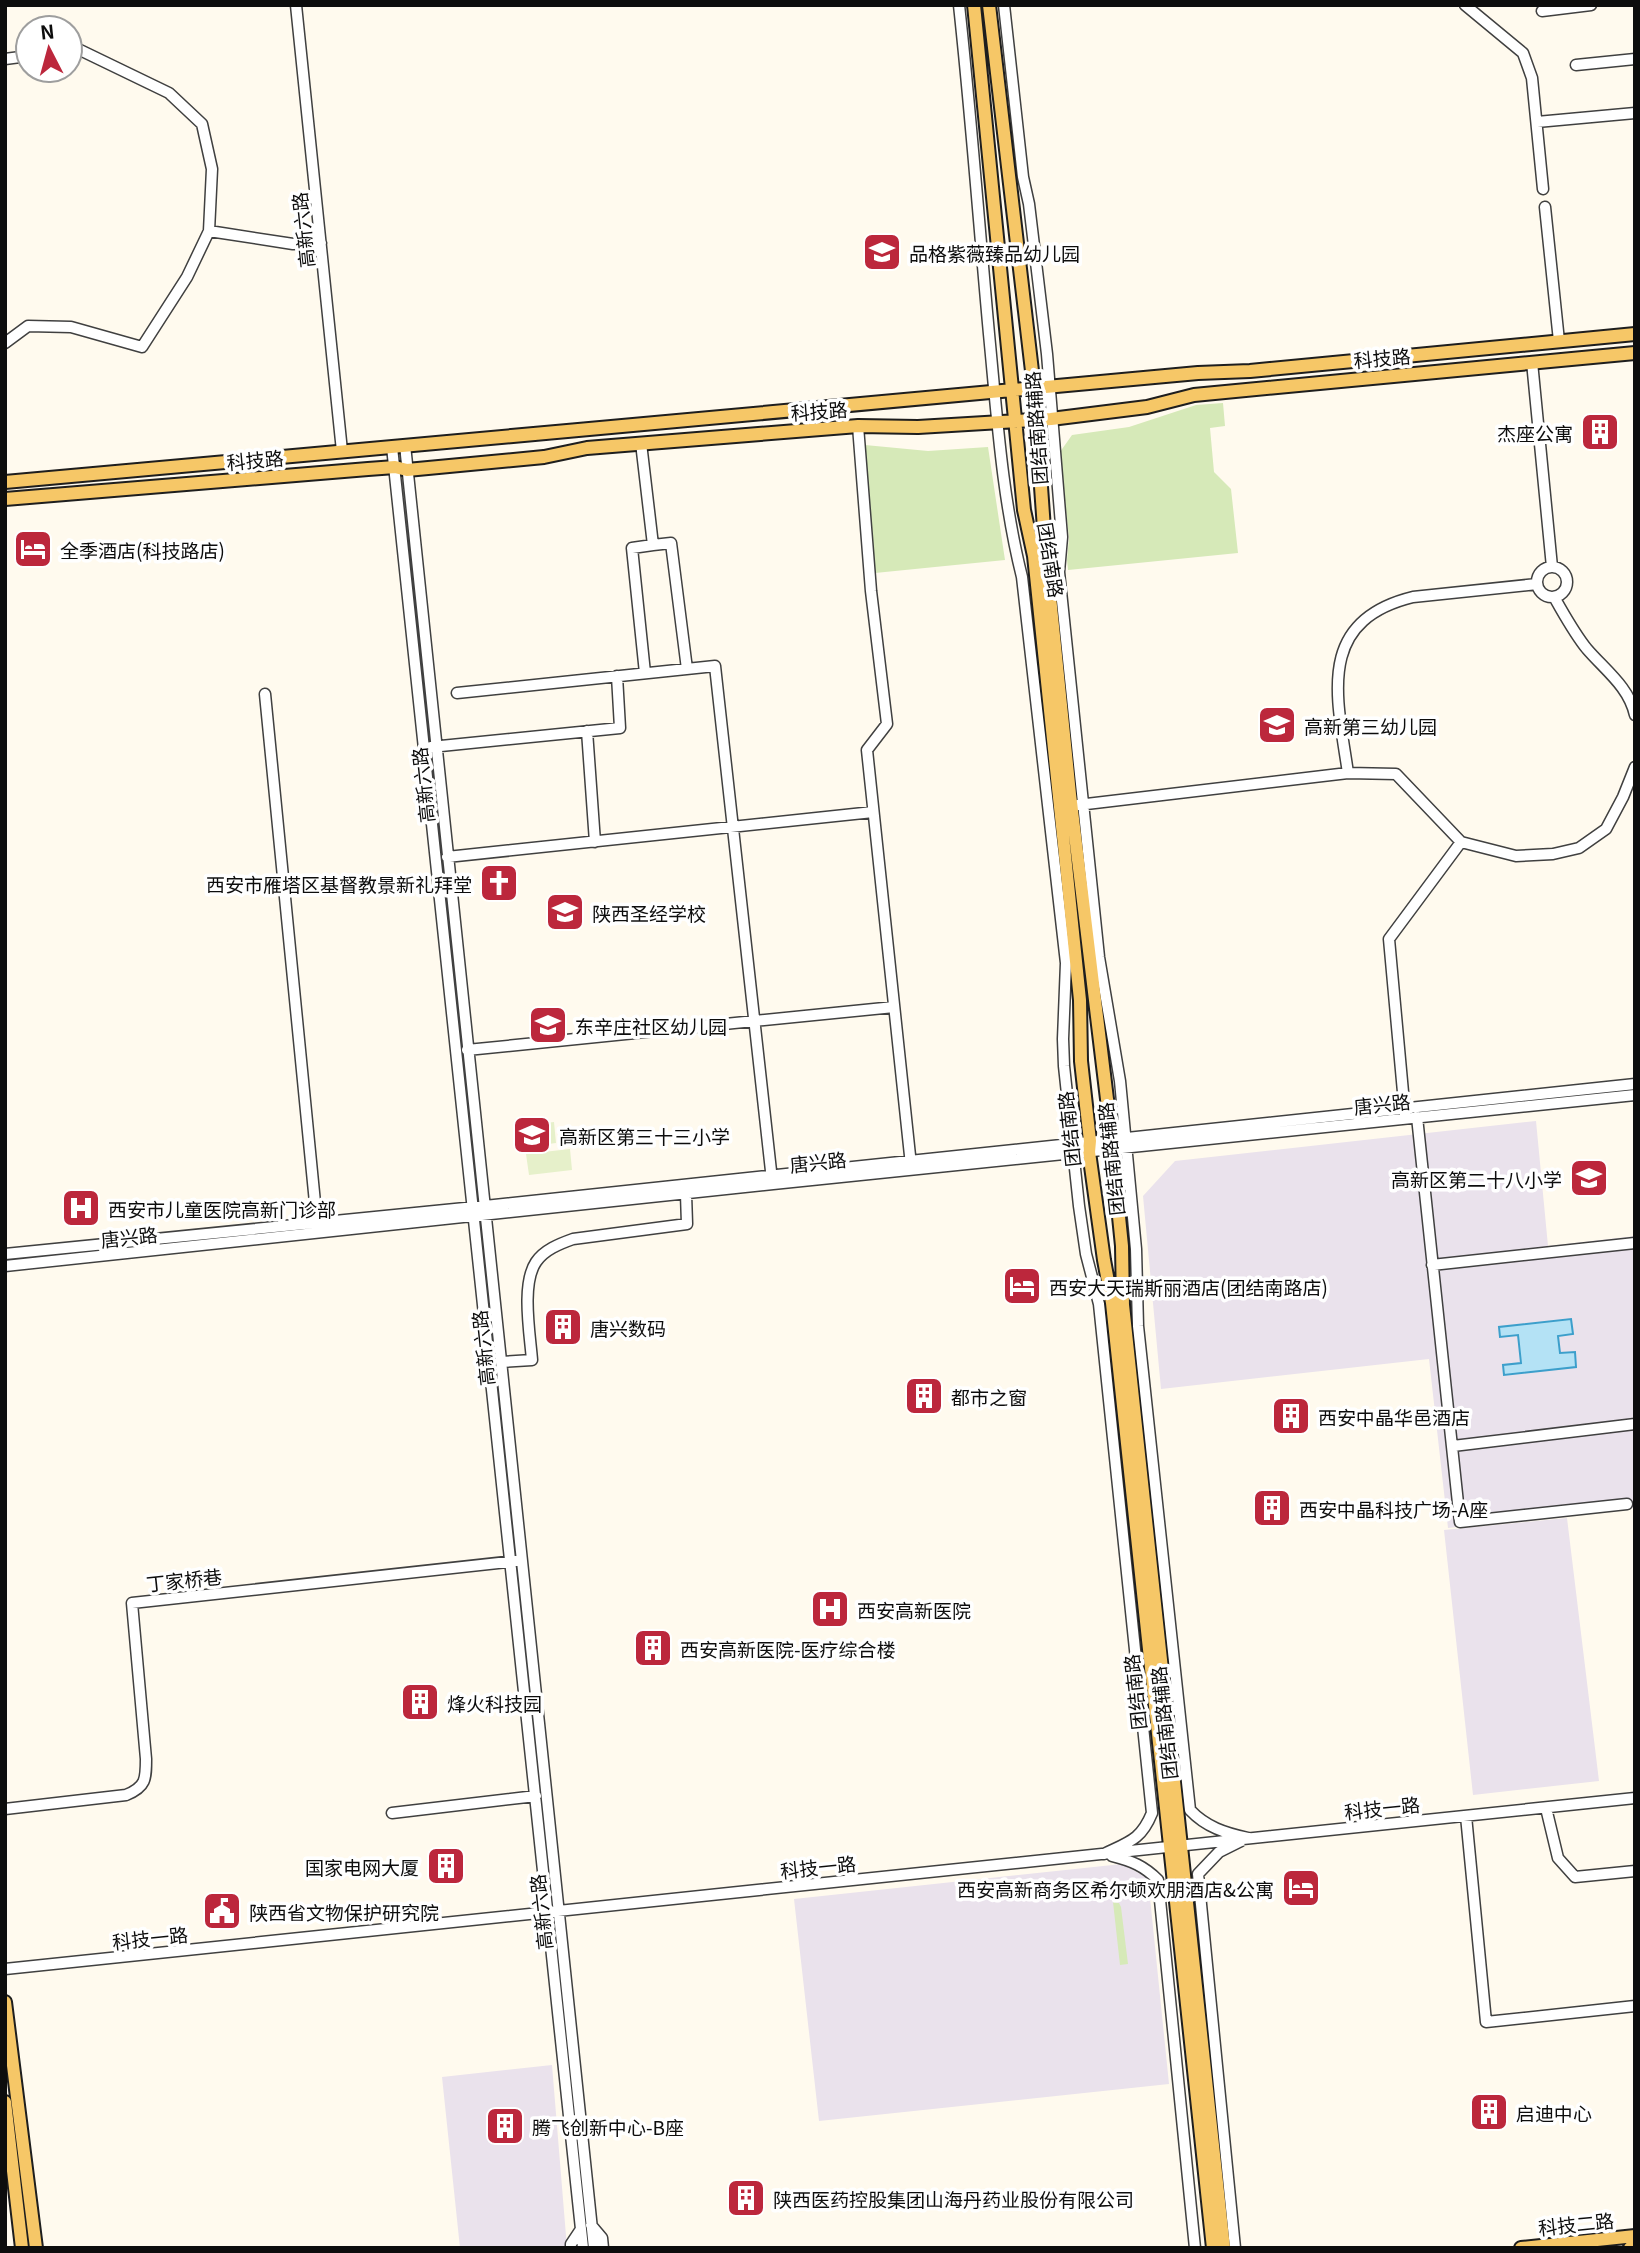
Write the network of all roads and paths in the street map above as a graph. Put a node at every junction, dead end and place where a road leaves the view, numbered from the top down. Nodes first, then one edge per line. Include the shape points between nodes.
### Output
1 (296, 5) edge
2 (959, 5) edge
3 (974, 5) edge
4 (989, 5) edge
5 (1004, 5) edge
6 (1465, 5) edge
7 (1591, 5) edge
8 (1542, 11) dead end
9 (84, 52) edge
10 (1635, 59) edge
11 (1576, 65) dead end
12 (1635, 113) edge
13 (1537, 122) junction
14 (1543, 188) dead end
15 (1545, 207) dead end
16 (209, 231) junction
17 (321, 243) junction
18 (1635, 334) edge
19 (1559, 341) junction
20 (5, 343) edge
21 (1635, 353) edge
22 (1532, 362) junction
23 (1049, 387) junction
24 (1034, 388) junction
25 (1012, 390) junction
26 (995, 391) junction
27 (1051, 419) junction
28 (1037, 421) junction
29 (1016, 422) junction
30 (998, 423) junction
31 (858, 426) junction
32 (641, 443) junction
33 (399, 446) junction
34 (342, 451) junction
35 (401, 469) junction
36 (5, 482) edge
37 (5, 499) edge
38 (653, 545) junction
39 (1552, 567) junction
40 (1537, 584) junction
41 (1554, 597) junction
42 (687, 669) junction
43 (645, 673) junction
44 (617, 676) junction
45 (457, 692) dead end
46 (265, 694) dead end
47 (1635, 715) edge
48 (587, 731) junction
49 (430, 747) junction
50 (1635, 767) edge
51 (1348, 773) junction
52 (1077, 805) junction
53 (873, 812) junction
54 (733, 828) junction
55 (595, 842) junction
56 (1461, 842) junction
57 (447, 857) junction
58 (894, 1007) junction
59 (753, 1022) junction
60 (467, 1050) junction
61 (1635, 1084) edge
62 (1635, 1095) edge
63 (1405, 1113) junction
64 (1417, 1117) junction
65 (1126, 1143) junction
66 (1112, 1144) junction
67 (1090, 1147) junction
68 (1073, 1148) junction
69 (911, 1165) junction
70 (772, 1179) junction
71 (685, 1194) junction
72 (486, 1211) junction
73 (474, 1212) junction
74 (317, 1223) junction
75 (1635, 1243) edge
76 (5, 1254) edge
77 (1432, 1265) junction
78 (5, 1266) edge
79 (501, 1362) junction
80 (1635, 1424) edge
81 (1452, 1446) junction
82 (1628, 1504) dead end
83 (516, 1561) junction
84 (536, 1796) junction
85 (1635, 1798) edge
86 (1546, 1808) junction
87 (5, 1809) edge
88 (393, 1812) dead end
89 (1466, 1816) junction
90 (1248, 1838) junction
91 (1174, 1846) junction
92 (1104, 1854) junction
93 (1635, 1871) edge
94 (553, 1912) junction
95 (5, 1969) edge
96 (5, 2002) edge
97 (1635, 2006) edge
98 (5, 2102) edge
99 (586, 2227) junction
100 (1635, 2236) edge
101 (22, 2248) edge
102 (36, 2248) edge
103 (572, 2248) edge
104 (583, 2248) edge
105 (594, 2248) edge
106 (603, 2248) edge
107 (1195, 2248) edge
108 (1213, 2248) edge
109 (1224, 2248) edge
110 (1235, 2248) edge
111 (1521, 2248) edge

1 - 17 street, 高新六路
2 - 26 street, 团结南路辅路
3 - 25 main road, 团结南路
4 - 24 main road, 团结南路
5 - 23 street, 团结南路辅路
6 - 13 street via 1523,53 1532,78
7 - 8 street
9 - 16 street via 169,93 202,124 212,169
10 - 11 street
12 - 13 street
13 - 14 street
15 - 19 street
16 - 17 street via 293,244
16 - 20 street via 187,277 142,347 71,327 28,326
17 - 34 street, 高新六路
18 - 19 main road, 科技路
19 - 23 main road, 科技路
21 - 22 main road, 科技路
22 - 27 main road, 科技路 via 1194,395 1147,407
22 - 39 street
23 - 24 main road, 科技路
23 - 27 street, 团结南路辅路
24 - 25 main road, 科技路
24 - 28 main road, 团结南路
25 - 26 main road, 科技路
25 - 29 main road, 团结南路
26 - 30 street, 团结南路辅路
26 - 33 main road, 科技路
27 - 28 main road, 科技路
27 - 52 street, 团结南路辅路
28 - 29 main road, 科技路
28 - 52 main road, 团结南路 via 1046,557
29 - 30 main road, 科技路
29 - 67 main road, 团结南路 via 1051,715
30 - 31 main road, 科技路
30 - 68 street, 团结南路辅路 via 1009,525 1022,577 1066,963 1063,1040
31 - 32 main road, 科技路
31 - 53 street via 887,724 867,750
32 - 35 main road, 科技路
32 - 38 street
33 - 34 main road, 科技路
33 - 35 street, 高新六路
34 - 36 main road, 科技路
35 - 37 main road, 科技路
35 - 49 street, 高新六路
38 - 42 street via 671,543
38 - 43 street via 632,548
39 - 40 street via 1543,570
39 - 41 street via 1565,573 1568,582
40 - 41 street via 1542,593
40 - 51 street via 1413,597 1387,605 1356,627 1347,639 1337,674
41 - 47 street via 1586,647 1621,684
42 - 43 street
42 - 54 street via 715,666
43 - 44 street
44 - 45 street
44 - 48 street via 620,728
46 - 74 street
48 - 49 street
48 - 55 street
49 - 57 street, 高新六路
49 - 73 street, 高新六路
50 - 56 street via 1606,829 1579,848 1516,856
51 - 52 street
51 - 56 street via 1396,774
52 - 65 street, 团结南路辅路
52 - 66 main road, 团结南路
53 - 54 street
53 - 58 street
54 - 55 street
54 - 59 street
55 - 57 street
56 - 63 street via 1389,939
57 - 60 street, 高新六路
58 - 59 street
58 - 69 street
59 - 60 street
59 - 70 street
60 - 72 street, 高新六路
61 - 63 street, 唐兴路
62 - 64 street, 唐兴路
63 - 64 street, 唐兴路
63 - 65 street, 唐兴路
64 - 77 street
65 - 66 street, 唐兴路
65 - 90 street, 团结南路辅路 via 1138,1326 1190,1810 1222,1832
66 - 67 street, 唐兴路
66 - 91 main road, 团结南路
67 - 68 street, 唐兴路
67 - 91 main road, 团结南路
68 - 69 street, 唐兴路
68 - 92 street, 团结南路辅路 via 1086,1254 1099,1304 1152,1813 1145,1830
69 - 70 street, 唐兴路
70 - 71 street, 唐兴路
70 - 72 street, 唐兴路
71 - 72 street, 唐兴路
71 - 79 street via 687,1224 573,1239 544,1254 529,1282 532,1360
72 - 73 street, 唐兴路
72 - 79 street, 高新六路
73 - 74 street, 唐兴路
73 - 78 street, 唐兴路
73 - 83 street, 高新六路
74 - 76 street, 唐兴路
75 - 77 street
77 - 81 street
79 - 83 street, 高新六路
80 - 81 street
81 - 82 street via 1460,1522
83 - 84 street, 高新六路
83 - 87 street, 丁家桥巷 via 132,1603 146,1759 143,1784 126,1795
83 - 94 street, 高新六路
84 - 88 street
84 - 94 street, 高新六路
85 - 86 street, 科技一路
86 - 89 street, 科技一路
86 - 93 street via 1558,1858 1574,1877
89 - 90 street, 科技一路
89 - 97 street via 1486,2022
90 - 91 street, 科技一路
90 - 110 street via 1219,1852 1198,1874
91 - 92 street, 科技一路
91 - 108 main road, 团结南路
91 - 109 main road, 团结南路
92 - 94 street, 科技一路
92 - 107 street via 1134,1861 1158,1880
94 - 95 street, 科技一路
94 - 99 street, 高新六路
96 - 102 main road
98 - 101 main road
99 - 103 street
99 - 104 street, 高新六路
99 - 105 street, 高新六路
99 - 106 street via 602,2238
100 - 111 main road, 科技二路

